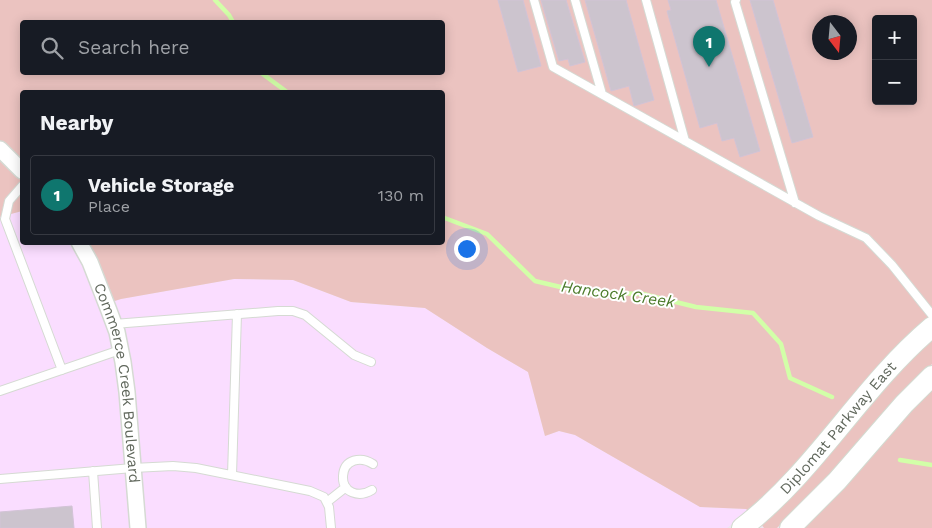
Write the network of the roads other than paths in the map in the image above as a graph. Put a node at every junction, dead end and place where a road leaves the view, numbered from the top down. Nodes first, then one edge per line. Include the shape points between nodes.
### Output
1 (534, 0) edge
2 (575, 0) edge
3 (646, 0) edge
4 (736, 0) edge
5 (602, 94) junction
6 (686, 141) junction
7 (0, 149) edge
8 (20, 169) edge
9 (20, 188) edge
10 (795, 202) junction
11 (81, 245) edge
12 (237, 314) junction
13 (932, 315) edge
14 (114, 324) junction
15 (932, 327) edge
16 (120, 350) junction
17 (371, 362) dead end
18 (62, 370) junction
19 (932, 376) edge
20 (0, 391) edge
21 (373, 464) dead end
22 (133, 468) junction
23 (92, 471) junction
24 (232, 475) junction
25 (0, 479) edge
26 (346, 487) junction
27 (372, 490) dead end
28 (327, 502) junction
29 (97, 528) edge
30 (138, 528) edge
31 (331, 528) edge
32 (742, 528) edge
33 (790, 528) edge

1 - 5 lane via 553,67
2 - 5 lane
3 - 6 lane
4 - 10 lane
5 - 6 lane
6 - 10 lane
7 - 8 street
9 - 18 lane via 9,201 5,219
10 - 13 lane via 866,238
11 - 14 street, Commerce Creek Boulevard
12 - 14 lane
12 - 17 lane via 294,311 305,315 354,355
12 - 24 lane
14 - 16 street, Commerce Creek Boulevard
15 - 32 main road, Diplomat Parkway East via 886,371 828,443 774,502
16 - 18 lane
16 - 22 street, Commerce Creek Boulevard
18 - 20 lane
19 - 33 main road, Diplomat Parkway East
21 - 26 lane via 357,459 347,465 343,476
22 - 23 lane
22 - 24 lane via 173,466
22 - 30 street, Commerce Creek Boulevard
23 - 25 lane
23 - 29 lane
24 - 28 lane via 310,491 324,497
26 - 27 lane via 355,494
26 - 28 lane
28 - 31 lane

